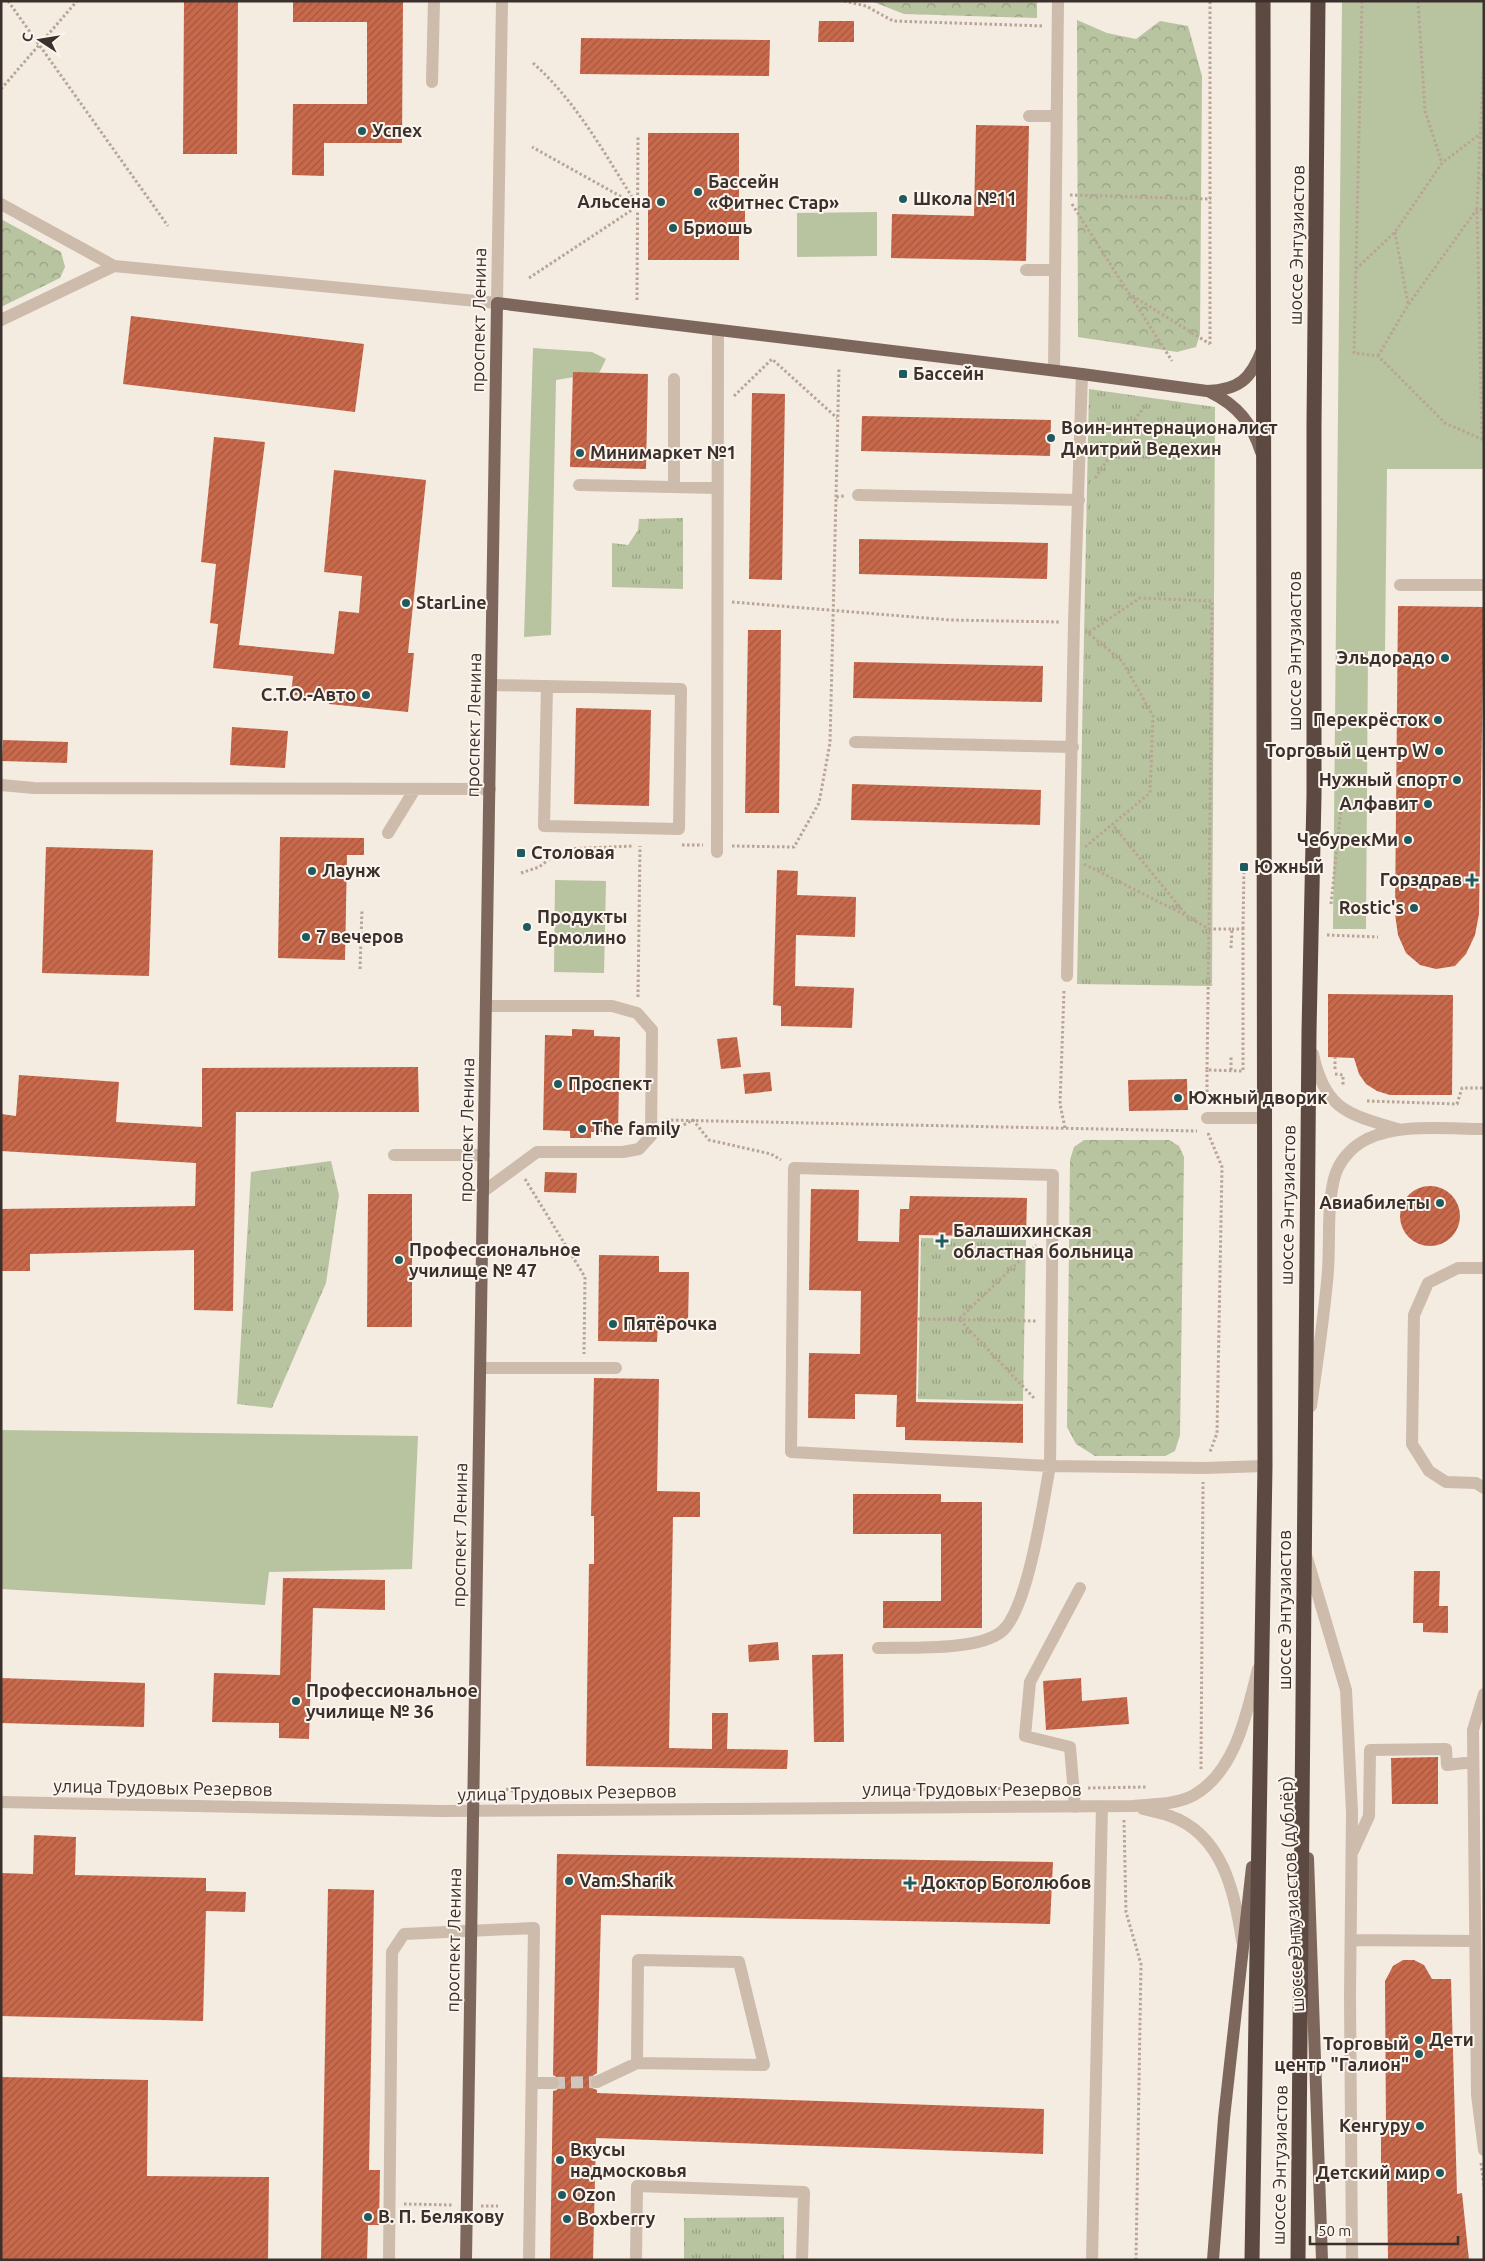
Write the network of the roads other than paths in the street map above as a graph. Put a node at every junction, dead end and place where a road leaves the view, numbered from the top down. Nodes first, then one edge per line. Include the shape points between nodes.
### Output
1 (434, 1) edge
2 (502, 1) edge
3 (1058, 1) edge
4 (1263, 1) edge
5 (1318, 1) edge
6 (432, 82) dead end
7 (1029, 116) dead end
8 (1057, 116) junction
9 (1, 204) edge
10 (114, 266) junction
11 (1026, 270) dead end
12 (1055, 270) junction
13 (497, 303) junction
14 (1, 320) edge
15 (718, 330) junction
16 (1264, 343) junction
17 (1054, 370) junction
18 (1082, 374) junction
19 (674, 380) dead end
20 (1208, 391) junction
21 (1264, 462) junction
22 (579, 485) dead end
23 (674, 487) junction
24 (718, 488) junction
25 (858, 495) road end
26 (1079, 500) junction
27 (1400, 585) dead end
28 (1484, 585) edge
29 (492, 685) junction
30 (546, 686) junction
31 (854, 742) dead end
32 (1073, 748) junction
33 (1, 785) edge
34 (415, 789) junction
35 (490, 789) junction
36 (388, 832) dead end
37 (717, 849) road end
38 (1067, 976) road end
39 (487, 1006) junction
40 (1309, 1032) junction
41 (1207, 1118) road end
42 (1263, 1118) junction
43 (1484, 1129) edge
44 (1400, 1130) junction
45 (394, 1155) dead end
46 (484, 1155) junction
47 (484, 1191) junction
48 (1484, 1268) edge
49 (481, 1368) junction
50 (616, 1368) dead end
51 (1305, 1456) junction
52 (1050, 1466) junction
53 (1264, 1466) junction
54 (1484, 1488) edge
55 (1304, 1547) junction
56 (1080, 1588) dead end
57 (878, 1648) dead end
58 (1262, 1652) junction
59 (1484, 1694) edge
60 (1302, 1737) junction
61 (1474, 1762) junction
62 (1260, 1801) junction
63 (1, 1802) edge
64 (1102, 1806) junction
65 (1129, 1806) junction
66 (1075, 1807) junction
67 (473, 1811) junction
68 (1351, 1855) junction
69 (471, 1932) junction
70 (1350, 1940) junction
71 (1475, 1941) junction
72 (1243, 1951) junction
73 (636, 2062) junction
74 (553, 2082) tunnel mouth
75 (597, 2082) tunnel mouth
76 (532, 2083) junction
77 (1484, 2150) edge
78 (389, 2260) edge
79 (466, 2260) edge
80 (529, 2260) edge
81 (636, 2260) edge
82 (802, 2260) edge
83 (1092, 2260) edge
84 (1213, 2260) edge
85 (1252, 2260) edge
86 (1298, 2260) edge
87 (1322, 2260) edge
88 (1352, 2260) edge

1 - 6 street
2 - 13 street, проспект Ленина
3 - 8 street
4 - 16 highway, шоссе Энтузиастов
5 - 40 highway, шоссе Энтузиастов via 1314,795
7 - 8 street
8 - 12 street
9 - 10 street
10 - 13 street
10 - 14 street
11 - 12 street
12 - 17 street
13 - 15 main road
13 - 29 main road, проспект Ленина
15 - 17 main road
15 - 24 street
16 - 20 main road via 1256,364 1237,386
16 - 21 highway, шоссе Энтузиастов
17 - 18 main road
18 - 20 main road
18 - 26 street
19 - 23 street
20 - 21 main road via 1234,406 1246,418
21 - 42 highway, шоссе Энтузиастов
22 - 23 street
23 - 24 street
24 - 37 street
25 - 26 street
26 - 32 street
27 - 28 street
29 - 30 street
29 - 35 main road, проспект Ленина
30 - 30 street via 681,688 679,829 544,826
31 - 32 street
32 - 38 street
33 - 34 street via 44,788
34 - 35 street
34 - 36 street
35 - 39 main road, проспект Ленина
39 - 46 main road, проспект Ленина
39 - 47 street via 612,1006 637,1013 652,1030 651,1136 639,1149 623,1152 537,1152
40 - 44 street via 1316,1071 1330,1099 1364,1119
40 - 51 highway, шоссе Энтузиастов
41 - 42 street
42 - 53 highway, шоссе Энтузиастов
43 - 44 street
44 - 51 street via 1367,1139 1350,1151 1334,1179 1328,1281
45 - 46 street
46 - 47 main road, проспект Ленина
47 - 49 main road, проспект Ленина
48 - 54 street via 1458,1268 1428,1283 1414,1315 1412,1444 1429,1471 1446,1482 1476,1483
49 - 50 street
49 - 67 main road, проспект Ленина
51 - 55 highway, шоссе Энтузиастов
52 - 52 street via 791,1452 794,1168 1053,1175
52 - 53 street
52 - 57 street via 1024,1582 1012,1620 1000,1633 978,1642 946,1646
53 - 58 highway, шоссе Энтузиастов
55 - 60 highway, шоссе Энтузиастов
55 - 68 street via 1346,1690
56 - 66 street via 1030,1682 1025,1736 1070,1747
58 - 62 highway, шоссе Энтузиастов
58 - 65 street, улица Трудовых Резервов via 1246,1718 1225,1764 1209,1784 1192,1796 1170,1803
59 - 61 street via 1473,1730
60 - 86 highway, шоссе Энтузиастов
60 - 87 main road, шоссе Энтузиастов (дублёр) via 1314,1969
61 - 68 street via 1448,1764 1446,1748 1370,1750 1369,1816
61 - 71 street
62 - 72 main road, шоссе Энтузиастов (дублёр)
62 - 85 highway, шоссе Энтузиастов
63 - 67 street, улица Трудовых Резервов
64 - 65 street, улица Трудовых Резервов
64 - 66 street, улица Трудовых Резервов
64 - 83 street
65 - 72 street, улица Трудовых Резервов via 1171,1816 1209,1843 1225,1869 1236,1904
66 - 67 street, улица Трудовых Резервов
67 - 69 main road, проспект Ленина
68 - 70 street
69 - 76 street via 534,1928
69 - 78 street via 404,1934 392,1952
69 - 79 main road, проспект Ленина
70 - 71 street
70 - 88 street
71 - 77 street via 1476,2095
72 - 84 main road, шоссе Энтузиастов (дублёр) via 1224,2118
73 - 73 street via 764,2065 739,1962 638,1960
73 - 75 street
74 - 76 street
76 - 80 street
81 - 82 street via 637,2186 804,2192

